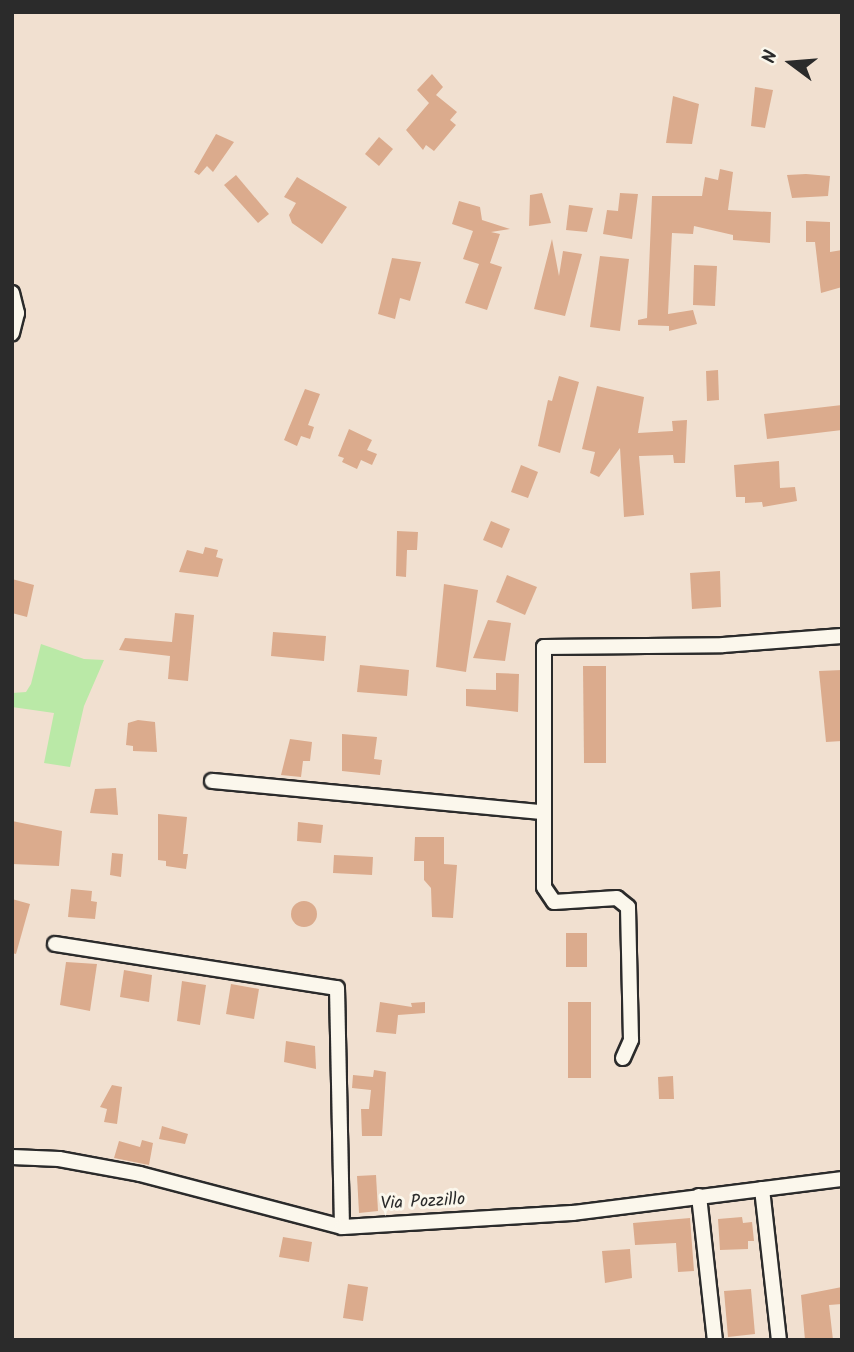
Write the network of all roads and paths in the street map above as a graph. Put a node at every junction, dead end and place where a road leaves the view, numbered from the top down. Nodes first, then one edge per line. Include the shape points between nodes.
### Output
1 (12, 293) edge
2 (12, 332) edge
3 (842, 636) edge
4 (212, 781) dead end
5 (543, 811) junction
6 (55, 944) dead end
7 (623, 1058) dead end
8 (12, 1157) edge
9 (842, 1179) edge
10 (762, 1189) junction
11 (699, 1196) junction
12 (342, 1227) junction
13 (715, 1340) edge
14 (779, 1340) edge

1 - 2 street via 18,313
3 - 5 street via 723,645 544,647
4 - 5 street
5 - 7 street via 547,898 564,903 617,898 628,906 631,1040
6 - 12 street via 337,988
8 - 12 street, Via Pozzillo via 59,1159 140,1174
9 - 10 street, Via Pozzillo
10 - 11 street, Via Pozzillo
10 - 14 street
11 - 12 street, Via Pozzillo via 573,1213
11 - 13 street

